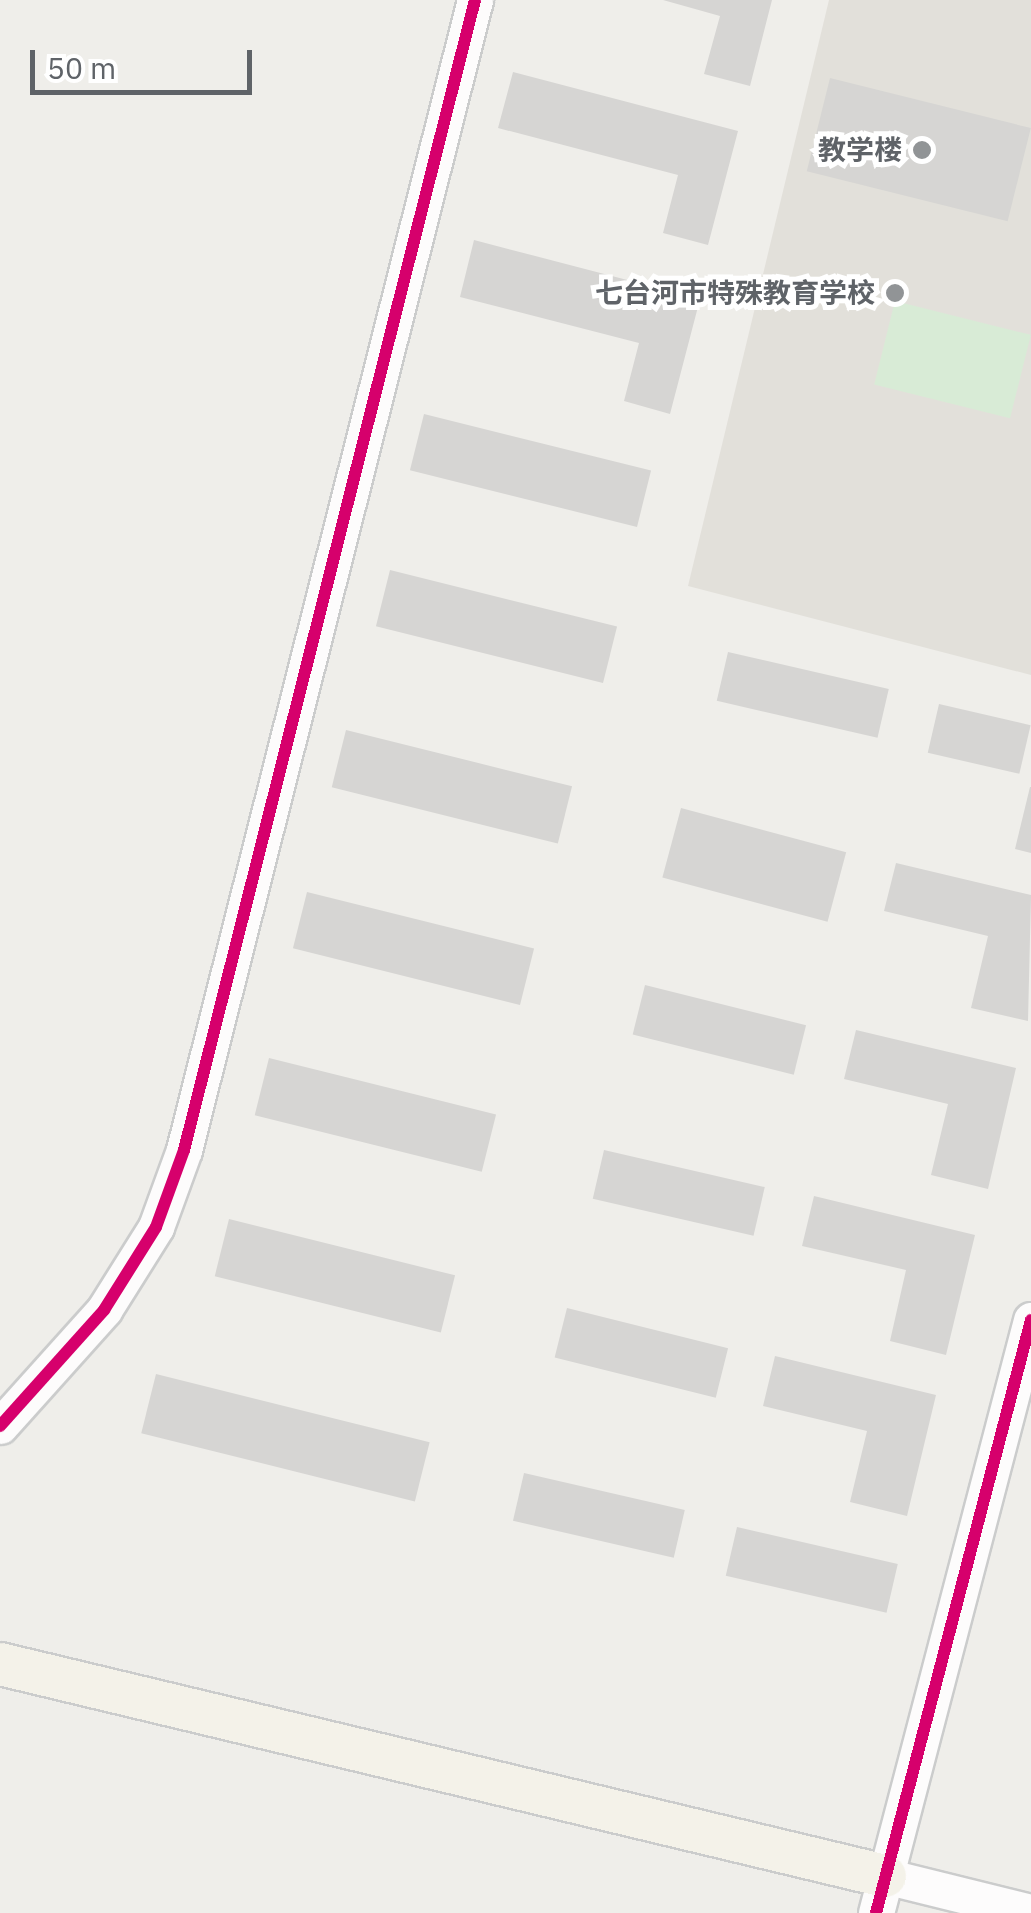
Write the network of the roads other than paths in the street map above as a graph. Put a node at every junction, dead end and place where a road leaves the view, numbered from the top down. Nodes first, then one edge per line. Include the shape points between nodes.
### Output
1 (475, 0) edge
2 (1031, 1320) edge
3 (0, 1426) edge
4 (0, 1664) edge
5 (881, 1894) edge
6 (1031, 1912) edge

1 - 3 street via 184,1150 156,1226 104,1310
2 - 5 street
4 - 5 main road
5 - 6 street

